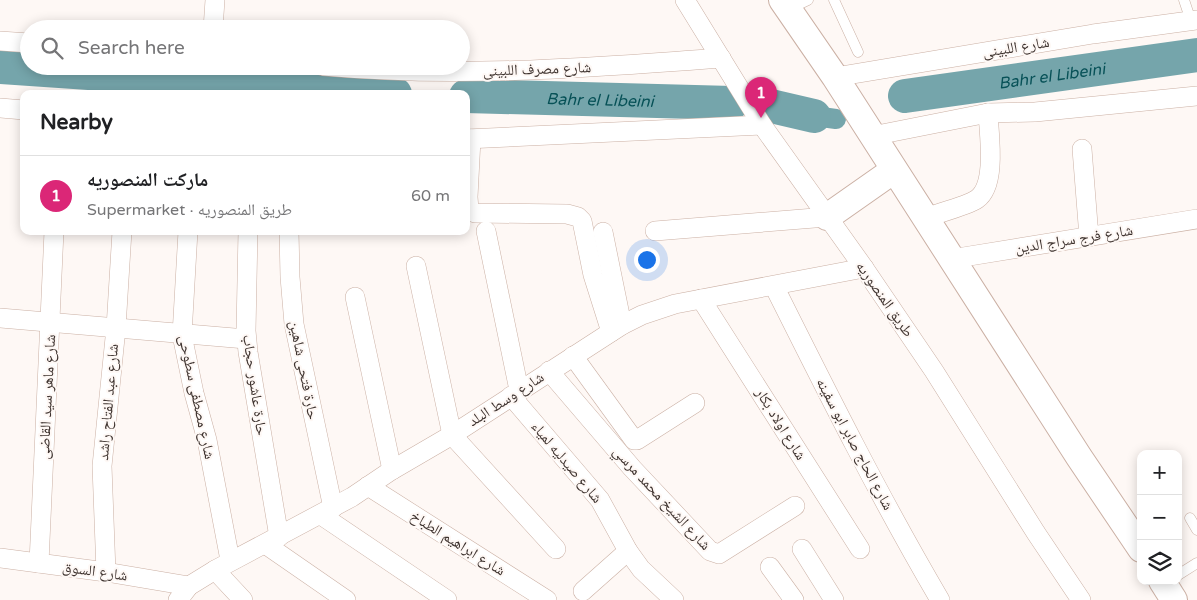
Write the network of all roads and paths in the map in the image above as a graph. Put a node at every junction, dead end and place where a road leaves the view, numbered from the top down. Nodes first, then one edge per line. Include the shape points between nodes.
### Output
1 (215, 0) edge
2 (685, 0) edge
3 (834, 0) edge
4 (1184, 0) edge
5 (793, 3) edge
6 (214, 20) edge
7 (1194, 21) edge
8 (0, 41) edge
9 (20, 42) edge
10 (858, 52) dead end
11 (721, 58) junction
12 (470, 71) edge
13 (834, 77) junction
14 (1197, 96) edge
15 (0, 108) edge
16 (20, 110) edge
17 (988, 113) junction
18 (762, 125) junction
19 (872, 136) junction
20 (470, 139) edge
21 (1082, 149) dead end
22 (894, 170) junction
23 (470, 210) edge
24 (827, 217) junction
25 (925, 218) junction
26 (1197, 219) edge
27 (486, 231) dead end
28 (655, 231) dead end
29 (603, 232) dead end
30 (54, 235) edge
31 (122, 235) edge
32 (188, 235) edge
33 (248, 235) edge
34 (288, 235) edge
35 (1089, 237) junction
36 (951, 259) junction
37 (416, 266) dead end
38 (864, 268) junction
39 (774, 286) junction
40 (355, 297) dead end
41 (701, 299) junction
42 (0, 318) edge
43 (50, 323) junction
44 (116, 328) junction
45 (617, 328) junction
46 (182, 335) junction
47 (246, 339) junction
48 (573, 356) junction
49 (549, 371) junction
50 (515, 393) junction
51 (695, 403) dead end
52 (452, 435) junction
53 (392, 470) junction
54 (368, 486) junction
55 (795, 506) dead end
56 (327, 511) junction
57 (1190, 518) dead end
58 (1197, 530) edge
59 (272, 540) junction
60 (1137, 543) edge
61 (556, 549) dead end
62 (860, 549) dead end
63 (802, 550) dead end
64 (628, 551) junction
65 (0, 558) edge
66 (39, 563) junction
67 (1197, 563) edge
68 (222, 565) junction
69 (770, 567) dead end
70 (106, 572) junction
71 (1182, 575) edge
72 (583, 591) dead end
73 (183, 593) edge
74 (243, 600) edge
75 (346, 600) edge
76 (447, 600) edge
77 (547, 600) edge
78 (674, 600) edge
79 (794, 600) edge
80 (834, 600) edge
81 (940, 600) edge
82 (1081, 600) edge

1 - 6 street
2 - 11 street, طريق المنصوريه
3 - 10 lane
4 - 7 lane
5 - 13 main road
7 - 13 street, شارع اللبينى via 1093,34
8 - 9 street
11 - 12 street, شارع مصرف اللبينى
11 - 18 street, طريق المنصوريه
13 - 19 main road
14 - 17 street via 1034,112
15 - 16 street
17 - 19 street
17 - 25 street via 989,176 983,194 976,200
18 - 20 street
18 - 24 street, طريق المنصوريه
19 - 22 main road
21 - 35 street
22 - 24 main road
22 - 25 main road
23 - 45 street via 578,217 582,221 593,275
24 - 28 street
24 - 38 street, طريق المنصوريه
25 - 36 main road
26 - 35 street, شارع فرج سراج الدين
27 - 50 street
29 - 45 street
30 - 43 street, شارع ماهر سيد القاضى
31 - 44 street, شارع عبد الفتاح راشد
32 - 46 street, شارع مصطفى سطوحى
33 - 47 street, حارة عاشور حجاب
34 - 56 street, حارة فتحى شاهين via 294,324
35 - 36 street, شارع فرج سراج الدين
36 - 60 main road
37 - 52 street
38 - 39 street, شارع وسط البلد
38 - 82 street, طريق المنصوريه
39 - 41 street, شارع وسط البلد
39 - 81 street, شارع الحاج صابر ابو سفينه via 906,542
40 - 53 street
41 - 45 street, شارع وسط البلد via 658,308
41 - 62 street, شارع اولاد بكار
42 - 43 street
43 - 44 street
43 - 66 street, شارع ماهر سيد القاضى
44 - 46 street
44 - 70 street, شارع عبد الفتاح راشد via 102,466
45 - 48 street, شارع وسط البلد
46 - 47 street
46 - 68 street, شارع مصطفى سطوحى via 207,440
47 - 59 street, حارة عاشور حجاب
48 - 49 street, شارع وسط البلد
48 - 51 street via 634,440
49 - 50 street, شارع وسط البلد
49 - 55 street, شارع الشيخ محمد مرسي via 632,468 712,552 720,554
50 - 52 street, شارع وسط البلد
50 - 64 street, شارع صيدليه لمياء via 600,500
52 - 53 street, شارع وسط البلد
52 - 61 street
53 - 54 street, شارع وسط البلد
54 - 56 street, شارع وسط البلد
54 - 77 street, شارع ابراهيم الطباخ
56 - 59 street, شارع وسط البلد
56 - 76 street
57 - 58 lane
59 - 68 street, شارع وسط البلد
59 - 75 street
63 - 80 street
64 - 72 street
64 - 78 street, شارع صيدليه لمياء via 641,569
65 - 66 street, شارع السوق
66 - 70 street, شارع السوق
67 - 71 lane
68 - 73 street, شارع وسط البلد
68 - 74 street
69 - 79 street
70 - 73 street, شارع السوق

